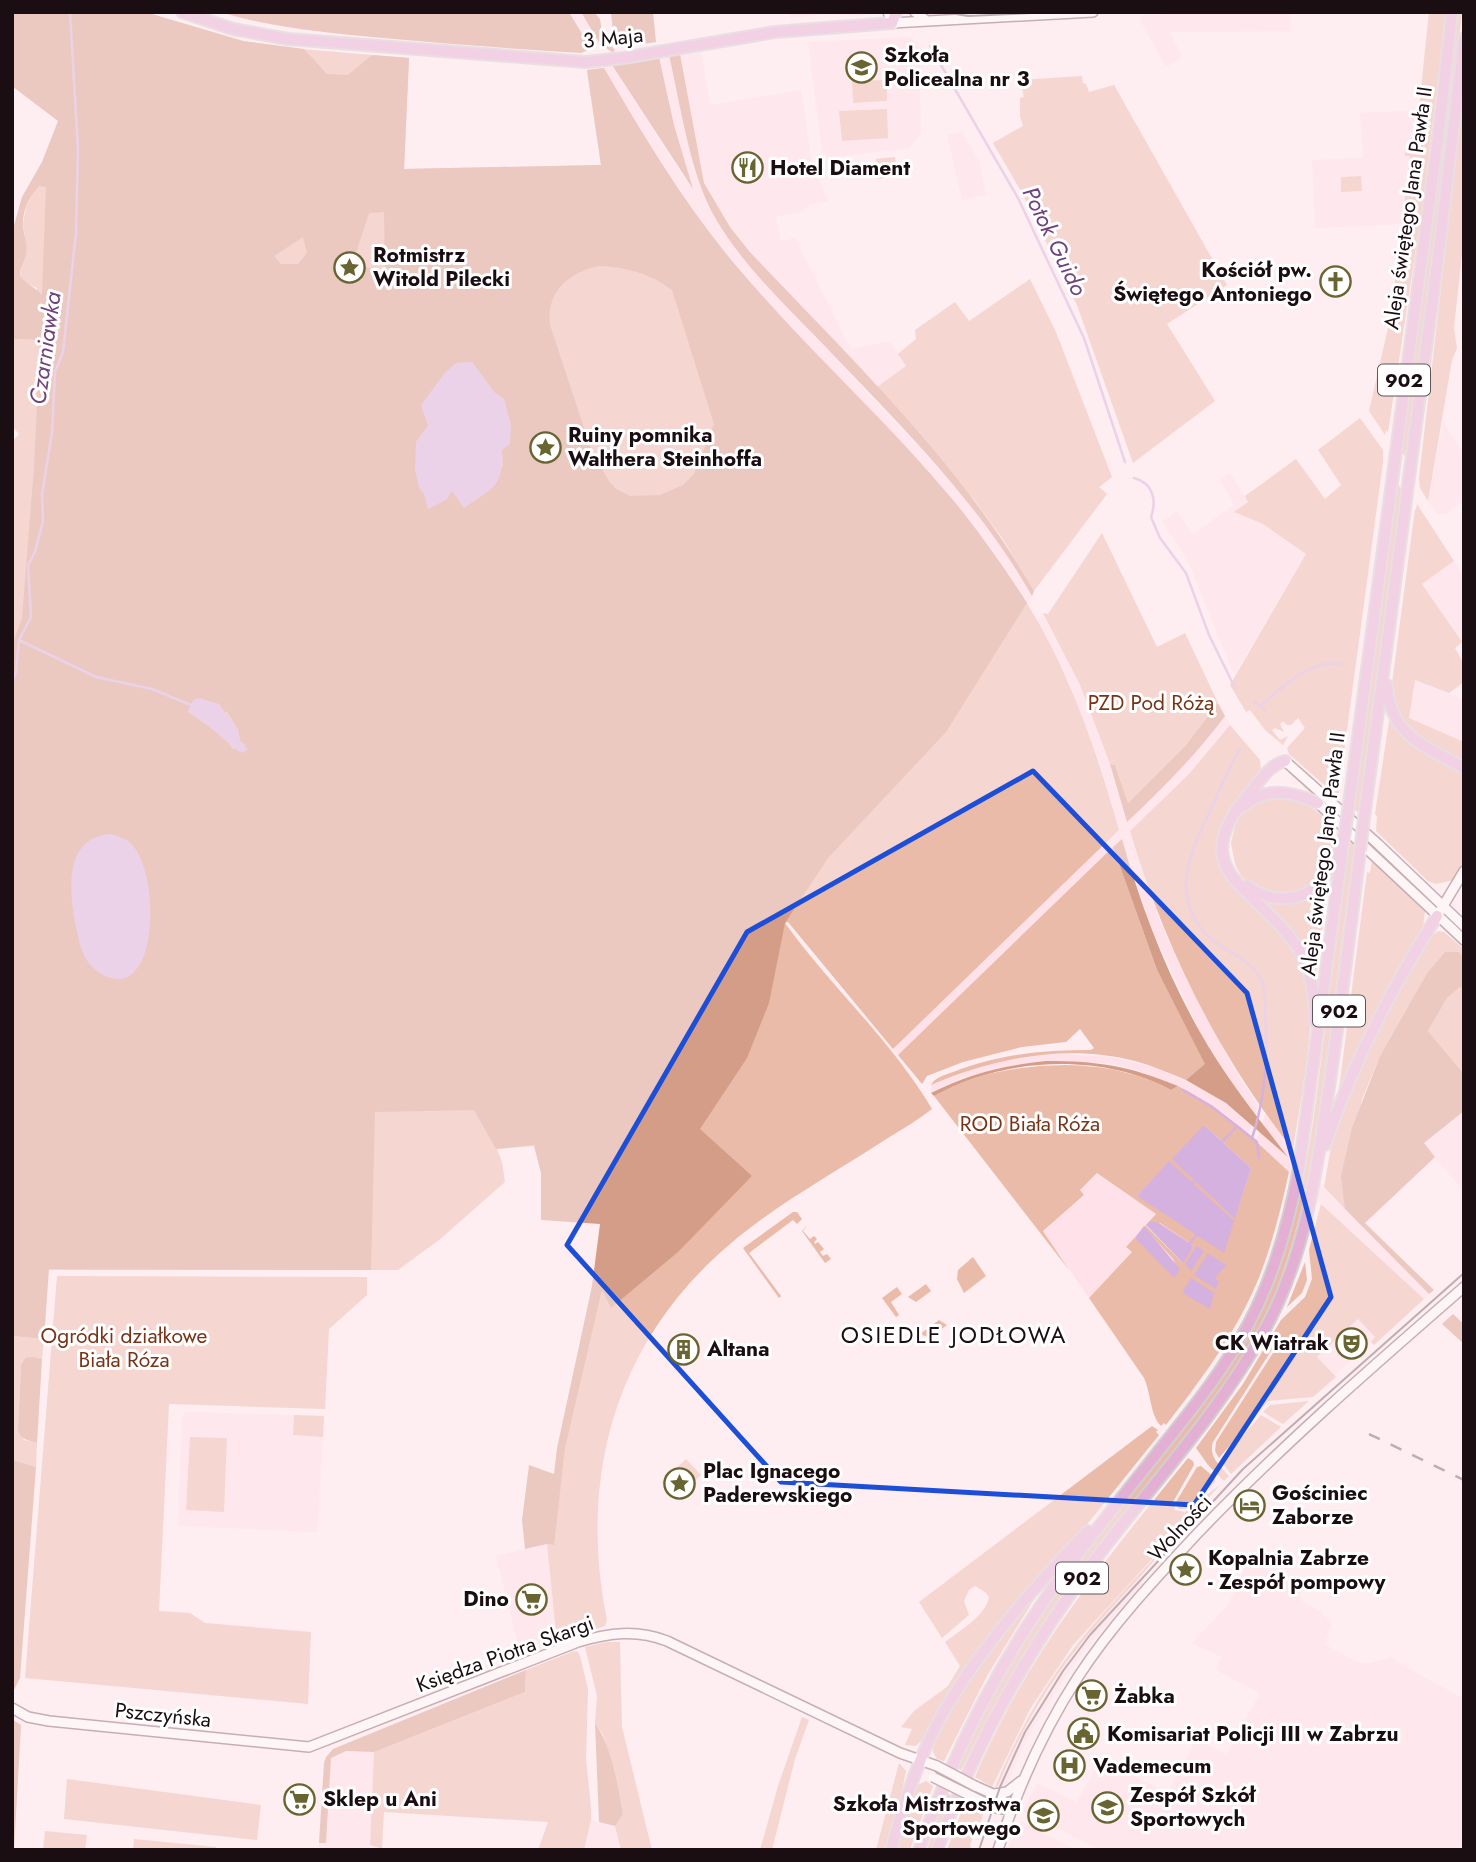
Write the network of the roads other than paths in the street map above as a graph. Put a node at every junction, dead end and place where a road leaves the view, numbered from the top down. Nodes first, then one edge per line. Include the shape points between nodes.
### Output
1 (182, 12) edge
2 (875, 12) edge
3 (915, 12) edge
4 (1093, 12) edge
5 (1452, 12) edge
6 (892, 16) edge
7 (927, 21) junction
8 (861, 25) junction
9 (1464, 38) edge
10 (1386, 654) junction
11 (1285, 761) joint
12 (1464, 768) edge
13 (1318, 803) joint
14 (1344, 839) junction
15 (1464, 872) edge
16 (1440, 911) junction
17 (1464, 926) edge
18 (1464, 940) edge
19 (1317, 1046) junction
20 (1317, 1171) junction
21 (1464, 1287) edge
22 (1124, 1494) junction
23 (12, 1708) edge
24 (313, 1746) joint
25 (919, 1763) junction
26 (1023, 1779) junction
27 (992, 1794) junction
28 (996, 1808) junction
29 (1011, 1810) junction
30 (1004, 1828) junction
31 (891, 1850) edge
32 (919, 1850) edge
33 (937, 1850) edge
34 (998, 1850) edge

1 - 8 main road, 3 Maja via 233,29 288,39 575,62 775,32
2 - 8 main road
3 - 7 street
4 - 7 street, 3 Maja
5 - 14 main road, Aleja świętego Jana Pawła II / 902, bridge
6 - 7 street, 3 Maja
6 - 8 main road, 3 Maja
9 - 10 main road, Aleja świętego Jana Pawła II / 902
10 - 12 main road via 1389,702 1401,728 1418,743
10 - 20 main road, Aleja świętego Jana Pawła II / 902, bridge
11 - 16 street via 1378,844
11 - 19 main road via 1274,765 1231,815 1224,834 1224,856 1232,878 1301,953 1314,991
13 - 14 main road via 1280,792 1248,803 1235,817 1229,835 1229,856 1236,874 1256,893 1294,898 1321,881
13 - 16 street
14 - 19 main road, Aleja świętego Jana Pawła II / 902
15 - 16 street
16 - 17 street
16 - 18 street
16 - 20 main road via 1377,1024
19 - 22 main road, Aleja świętego Jana Pawła II / 902 via 1297,1179 1270,1277 1229,1357
20 - 33 main road, Aleja świętego Jana Pawła II / 902 via 1295,1261 1265,1329 1219,1403 1099,1554 1024,1664 976,1754
21 - 26 street, Wolności via 1292,1440 1158,1576 1077,1678
22 - 25 main road via 990,1641 949,1702
22 - 32 main road, Aleja świętego Jana Pawła II / 902 via 1009,1656 958,1751
23 - 24 street, Pszczyńska via 49,1721
24 - 25 street, Księdza Piotra Skargi via 578,1642 624,1632 667,1641
25 - 27 street, Księdza Piotra Skargi, bridge via 937,1766
25 - 28 street, Księdza Piotra Skargi, bridge via 933,1777
25 - 31 main road
26 - 27 street via 1007,1792
26 - 29 street, Wolności
27 - 29 street, Księdza Piotra Skargi
28 - 29 street, Księdza Piotra Skargi
28 - 30 street
29 - 30 street, Wolności
30 - 34 street, Wolności

